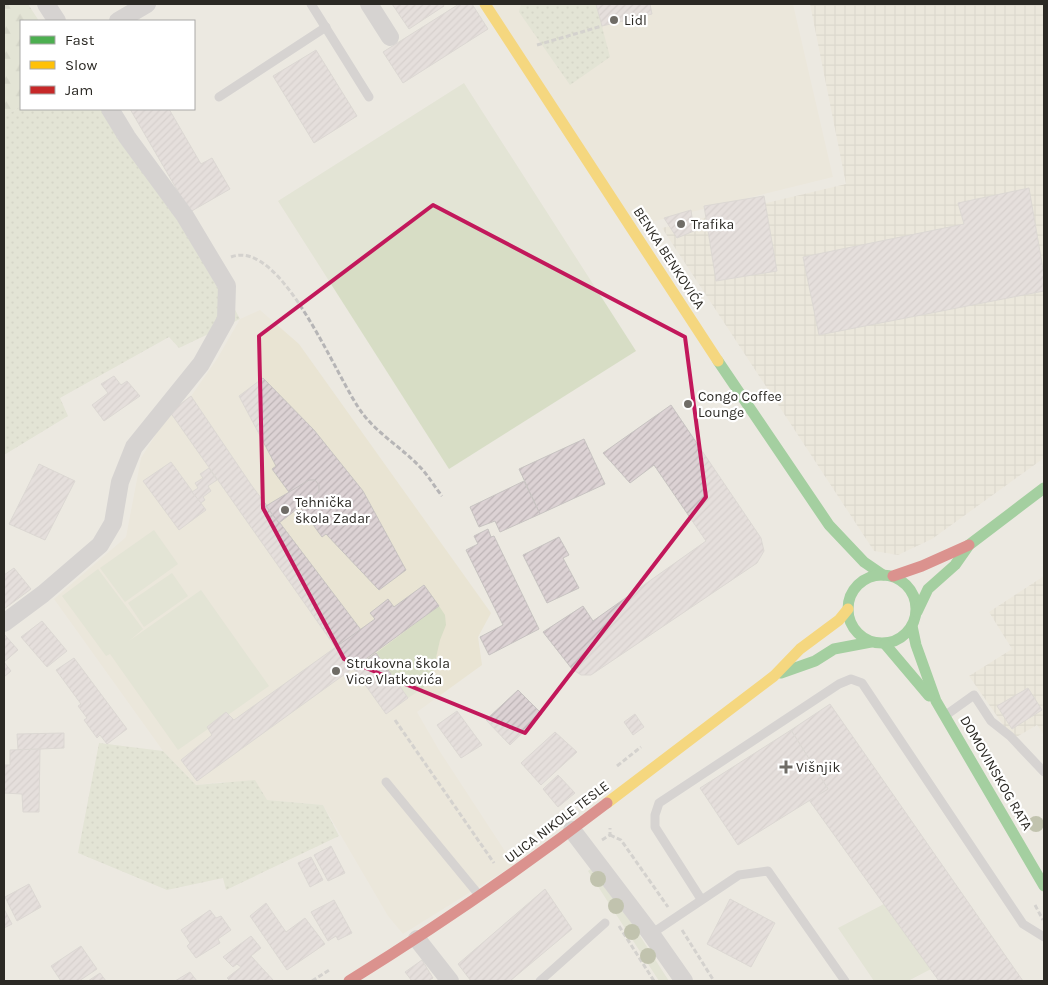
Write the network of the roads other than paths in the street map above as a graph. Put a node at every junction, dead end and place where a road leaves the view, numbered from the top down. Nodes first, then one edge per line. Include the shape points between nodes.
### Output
1 (46, 4) edge
2 (147, 4) edge
3 (311, 4) edge
4 (369, 4) edge
5 (485, 4) edge
6 (55, 20) edge
7 (120, 20) edge
8 (326, 28) junction
9 (390, 37) dead end
10 (219, 97) dead end
11 (369, 97) dead end
12 (111, 110) edge
13 (1044, 488) edge
14 (830, 526) junction
15 (969, 545) junction
16 (843, 558) dead end
17 (848, 574) dead end
18 (888, 576) junction
19 (852, 592) junction
20 (848, 609) junction
21 (917, 612) junction
22 (4, 623) edge
23 (912, 626) junction
24 (871, 642) junction
25 (885, 644) junction
26 (774, 676) junction
27 (936, 701) junction
28 (945, 715) junction
29 (1044, 772) edge
30 (386, 782) dead end
31 (572, 830) junction
32 (1044, 886) edge
33 (481, 897) junction
34 (701, 899) junction
35 (605, 923) dead end
36 (651, 934) junction
37 (1044, 937) edge
38 (418, 939) junction
39 (349, 981) edge
40 (450, 981) edge
41 (540, 981) edge
42 (684, 981) edge
43 (845, 981) edge

1 - 6 street
2 - 7 street
3 - 8 lane
4 - 9 street
5 - 14 main road, BENKA BENKOVIĆA
8 - 10 lane
8 - 11 lane
12 - 22 street via 185,216 227,286 226,319 201,364 134,447 120,482 113,523 100,545
13 - 15 main road
14 - 16 main road, BENKA BENKOVIĆA
14 - 18 main road, BENKA BENKOVIĆA via 858,556
15 - 18 main road via 910,572
15 - 21 main road via 955,565 928,589
17 - 19 main road
18 - 19 main road via 867,578
18 - 21 main road via 903,582 911,590
19 - 20 main road
20 - 24 main road via 854,629
20 - 26 main road, ULICA NIKOLE TESLE via 839,620 800,649
21 - 23 main road
23 - 25 main road via 897,640
23 - 27 main road, DOMOVINSKOG RATA via 914,641
24 - 25 main road
24 - 26 main road, ULICA NIKOLE TESLE via 834,649 815,661
25 - 27 main road, DOMOVINSKOG RATA via 924,692
26 - 31 main road, ULICA NIKOLE TESLE
27 - 28 main road, DOMOVINSKOG RATA
28 - 29 lane via 974,695 991,720
28 - 32 main road, DOMOVINSKOG RATA
30 - 33 lane
31 - 33 main road, ULICA NIKOLE TESLE
31 - 36 street
33 - 38 main road, ULICA NIKOLE TESLE
34 - 36 lane
34 - 37 lane via 656,827 659,803 786,717 851,679 862,683 1023,924
34 - 43 lane via 739,875 768,870
35 - 41 lane
36 - 42 street
38 - 39 main road, ULICA NIKOLE TESLE
38 - 40 street

